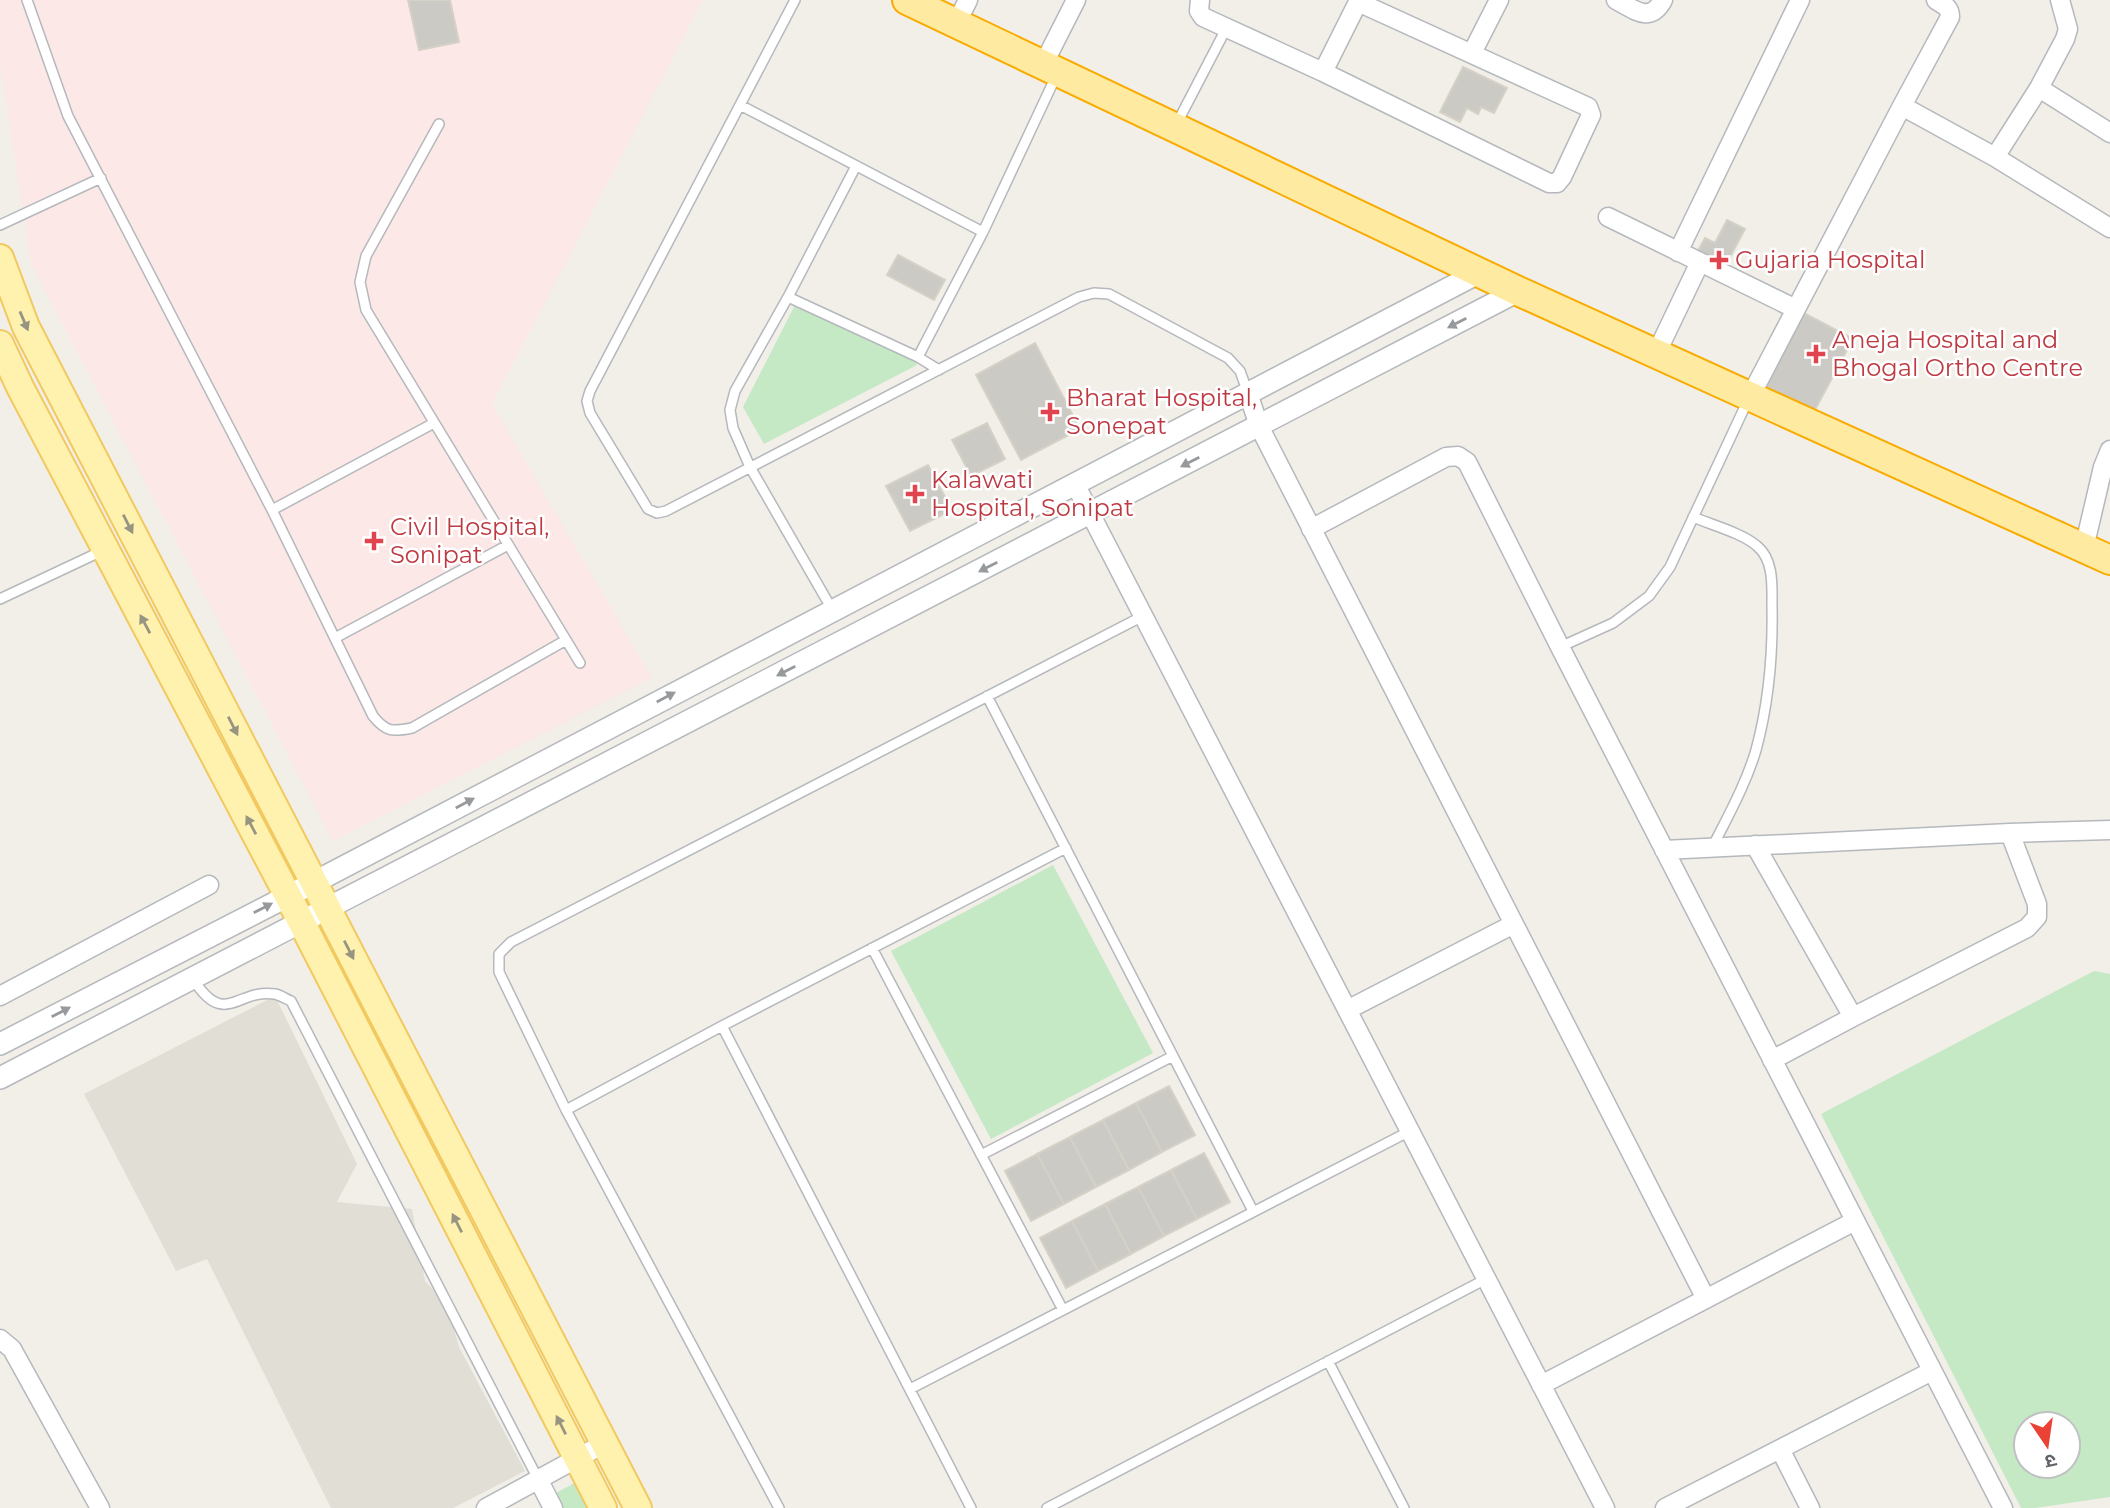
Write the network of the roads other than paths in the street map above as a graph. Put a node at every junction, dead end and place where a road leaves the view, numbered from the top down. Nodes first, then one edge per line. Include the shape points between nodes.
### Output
1 (27, 0) edge
2 (795, 0) edge
3 (907, 0) edge
4 (1076, 0) edge
5 (1200, 0) edge
6 (1499, 0) edge
7 (1616, 0) edge
8 (1663, 0) edge
9 (1800, 0) edge
10 (1936, 0) edge
11 (2060, 0) edge
12 (1359, 1) edge
13 (962, 12) edge
14 (1227, 27) junction
15 (1472, 53) junction
16 (1050, 69) junction
17 (1323, 72) junction
18 (2039, 88) junction
19 (740, 105) junction
20 (1902, 106) junction
21 (439, 124) dead end
22 (1175, 128) junction
23 (2109, 130) edge
24 (1995, 156) junction
25 (856, 166) junction
26 (100, 178) junction
27 (1608, 217) dead end
28 (0, 225) edge
29 (2110, 228) edge
30 (983, 232) junction
31 (1678, 252) junction
32 (0, 258) edge
33 (1700, 262) junction
34 (1478, 273) junction
35 (1518, 291) junction
36 (788, 297) junction
37 (1796, 309) junction
38 (1, 350) edge
39 (1656, 354) junction
40 (918, 357) junction
41 (939, 370) junction
42 (1248, 393) junction
43 (1750, 397) junction
44 (434, 423) junction
45 (1258, 426) junction
46 (2110, 450) edge
47 (750, 467) junction
48 (1075, 484) junction
49 (272, 510) junction
50 (1090, 514) junction
51 (1693, 517) junction
52 (1311, 528) junction
53 (508, 545) junction
54 (2084, 548) junction
55 (106, 550) junction
56 (2110, 560) edge
57 (0, 599) edge
58 (832, 611) junction
59 (1143, 615) junction
60 (335, 638) junction
61 (566, 640) junction
62 (1559, 647) junction
63 (580, 663) dead end
64 (987, 696) junction
65 (2110, 830) edge
66 (2010, 833) junction
67 (1755, 845) junction
68 (1066, 848) junction
69 (1712, 848) junction
70 (1664, 850) junction
71 (314, 882) junction
72 (209, 884) dead end
73 (288, 895) junction
74 (328, 909) junction
75 (302, 923) junction
76 (1514, 924) junction
77 (872, 948) junction
78 (193, 979) junction
79 (0, 996) edge
80 (1347, 1010) junction
81 (1853, 1017) junction
82 (722, 1026) junction
83 (0, 1044) edge
84 (1173, 1056) junction
85 (1772, 1060) junction
86 (0, 1078) edge
87 (566, 1110) junction
88 (1410, 1130) junction
89 (981, 1155) junction
90 (1253, 1211) junction
91 (1855, 1221) junction
92 (1486, 1279) junction
93 (1706, 1299) junction
94 (1063, 1310) junction
95 (0, 1339) edge
96 (1328, 1361) junction
97 (1932, 1371) junction
98 (1541, 1385) junction
99 (910, 1389) junction
100 (605, 1443) junction
101 (1780, 1449) junction
102 (578, 1458) junction
103 (538, 1479) junction
104 (100, 1508) edge
105 (486, 1508) edge
106 (553, 1508) edge
107 (603, 1508) edge
108 (638, 1508) edge
109 (779, 1508) edge
110 (971, 1508) edge
111 (1047, 1508) edge
112 (1404, 1508) edge
113 (1605, 1508) edge
114 (1665, 1508) edge
115 (1810, 1508) edge
116 (2003, 1508) edge

1 - 26 lane via 68,116
2 - 19 lane
3 - 13 highway
4 - 16 street
5 - 14 street via 1203,17
6 - 15 street
7 - 8 street via 1651,13
9 - 31 street
10 - 20 street via 1950,11 1950,18
11 - 18 street via 2068,29
12 - 15 street
12 - 17 street
13 - 16 highway
14 - 17 street
14 - 22 lane
15 - 17 street via 1588,107 1591,115 1557,183
16 - 22 highway
16 - 30 lane
18 - 23 street
18 - 24 street
19 - 25 lane
19 - 47 lane via 587,401 648,509 657,513
20 - 24 street
20 - 37 street
21 - 44 lane via 366,256 360,282 366,310
22 - 34 highway
24 - 29 street
25 - 30 lane
25 - 36 lane
26 - 28 lane
26 - 49 lane
27 - 31 street
30 - 40 lane
31 - 33 street
32 -> 71 main road via 26,327
33 - 37 street
33 - 39 street
34 - 35 highway
34 - 42 street
35 - 39 highway
35 -> 45 street
36 - 40 lane
36 - 47 lane via 730,410
37 - 43 street
38 - 55 main road
39 - 43 highway
40 - 41 lane
41 - 42 lane via 1079,297 1101,293 1228,358 1240,371
41 - 47 lane
42 - 45 street
42 - 48 street
43 - 51 lane
43 - 54 highway
44 - 49 lane
44 - 53 lane
45 -> 50 street
45 - 52 street
46 - 54 street
47 - 58 lane
48 - 50 street
48 - 58 street
49 - 60 lane
50 - 59 street
50 -> 74 street
51 - 62 lane via 1670,567 1649,596 1613,623
51 - 69 lane via 1757,546 1767,559 1771,578 1769,695 1755,752
52 - 62 street via 1446,457 1458,456 1466,462
52 - 76 street
53 - 60 lane
53 - 61 lane
54 - 56 highway
55 - 57 lane
73 -> 55 main road
71 -> 58 street
59 - 64 lane
59 - 80 street
60 - 61 lane via 373,716 381,727 395,732 412,728
61 - 63 lane
62 - 70 street
64 - 68 lane
64 - 87 lane via 511,942 499,954 499,972
65 - 66 street
66 - 67 street
66 - 81 street via 2036,904 2037,917 2032,923
67 - 69 street
67 - 81 street
68 - 77 lane
68 - 84 lane
69 - 70 street
70 - 85 street
71 - 73 street
71 - 74 main road
72 - 79 street
73 - 75 main road
83 -> 73 street
74 - 75 street
74 -> 100 main road
75 - 78 street
102 -> 75 main road
76 - 80 street
76 - 93 street
77 - 82 lane
77 - 89 lane
78 - 86 street
78 - 103 lane via 212,1002 229,1005 277,994 290,1001
80 - 88 street
81 - 85 street
82 - 87 lane
82 - 99 lane
84 - 89 lane
84 - 90 lane
85 - 91 street
87 - 109 lane
88 - 90 lane
88 - 92 street
89 - 94 lane
90 - 94 lane
91 - 93 street
91 - 97 street
92 - 96 lane
92 - 98 street
93 - 98 street
94 - 99 lane
95 - 104 street via 12,1349
96 - 111 lane
96 - 112 lane
97 - 101 street
97 - 116 street
98 - 113 street
99 - 110 lane
100 - 102 street
100 - 108 main road
101 - 114 street
101 - 115 street
102 - 103 street
102 - 107 main road
103 - 105 street
103 - 106 street

